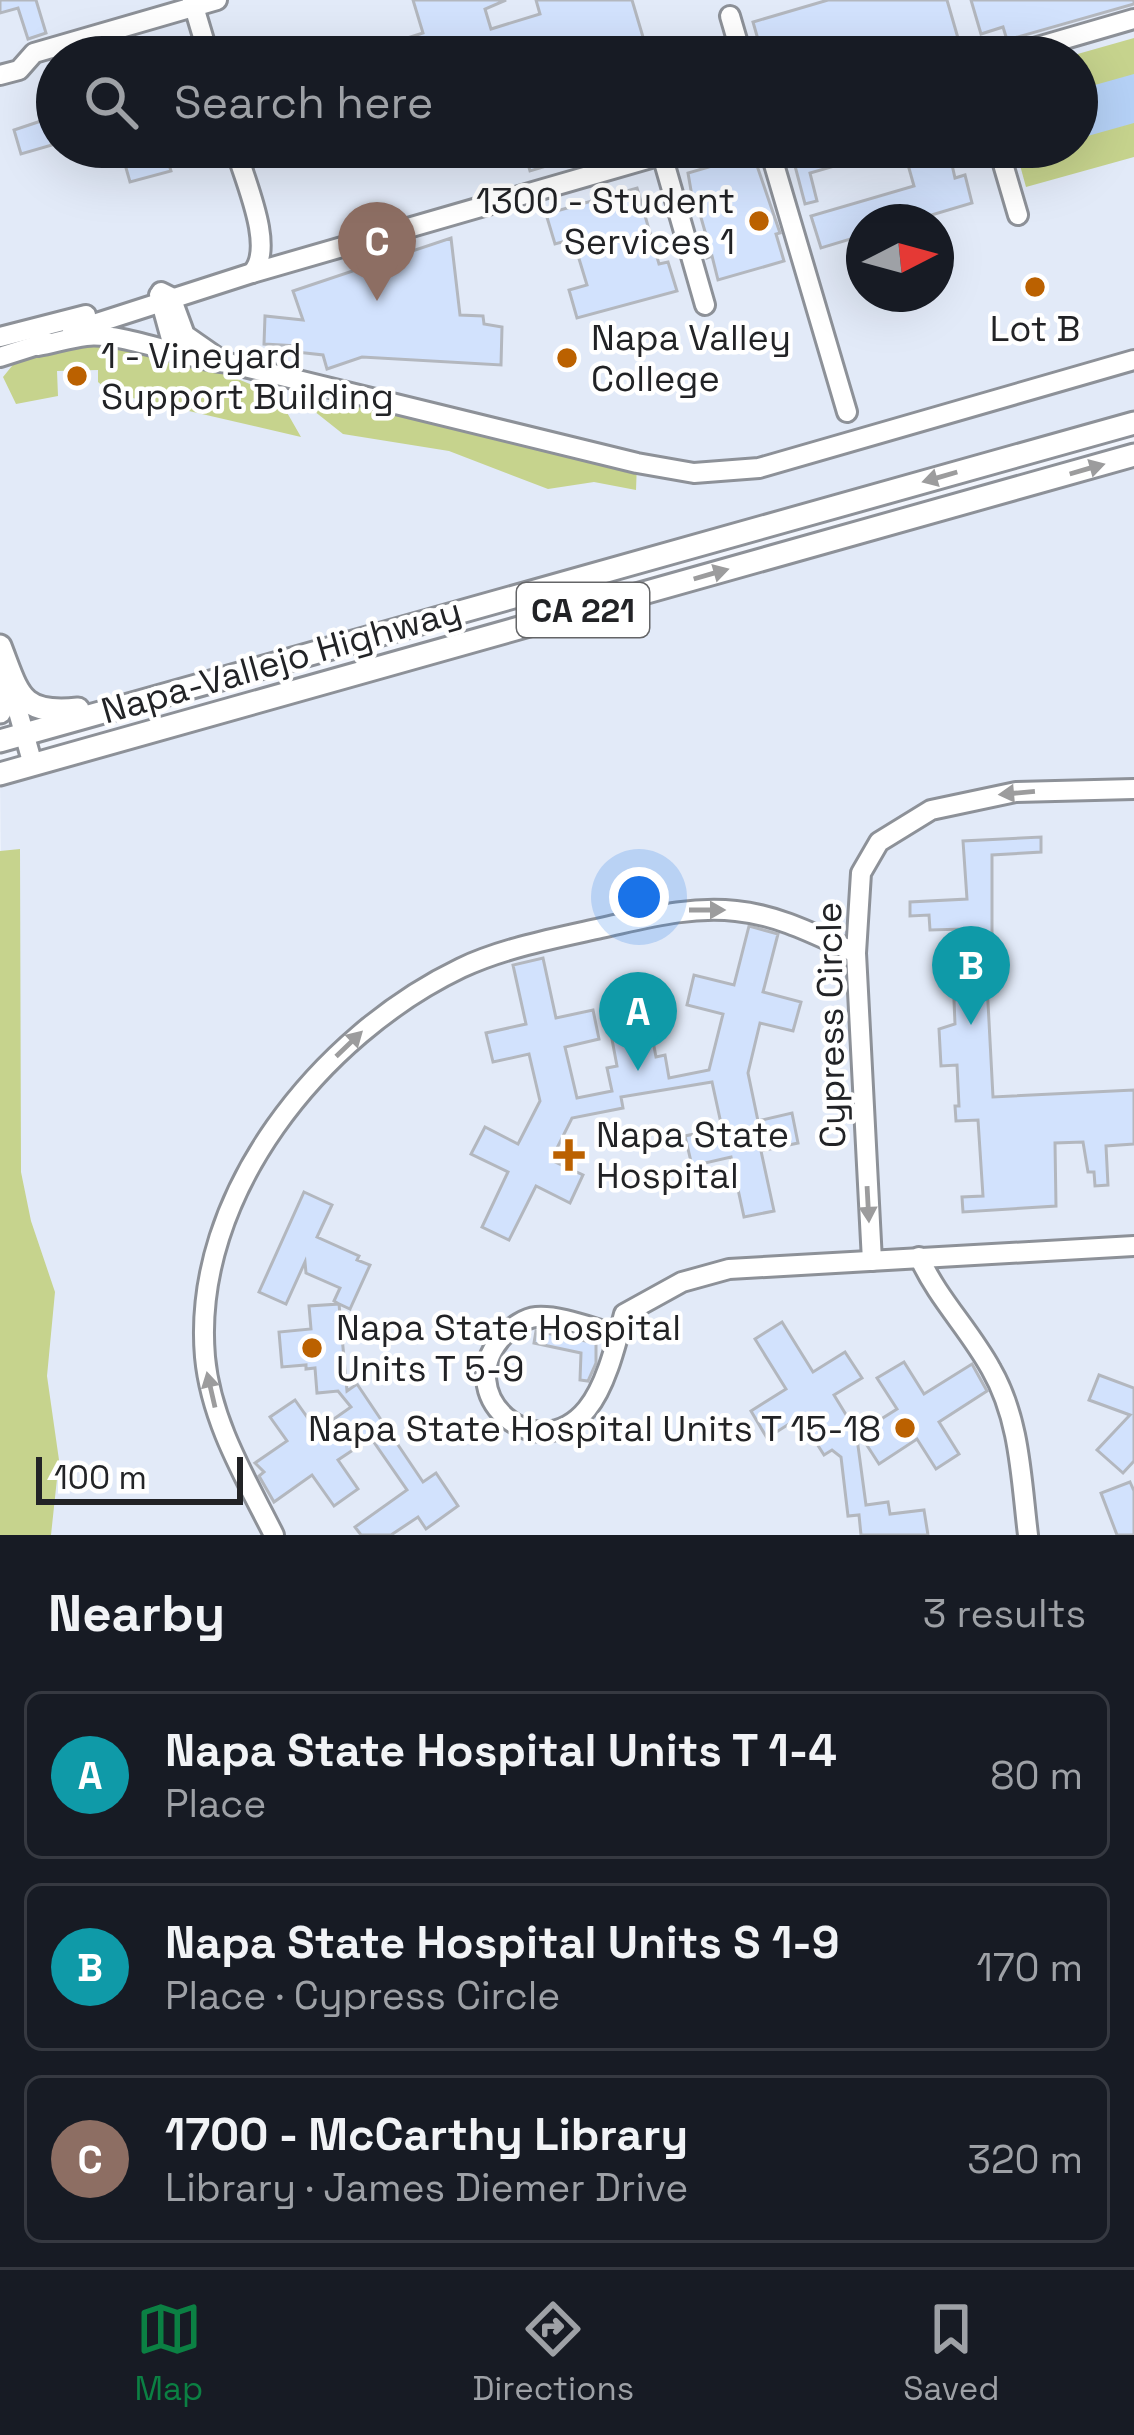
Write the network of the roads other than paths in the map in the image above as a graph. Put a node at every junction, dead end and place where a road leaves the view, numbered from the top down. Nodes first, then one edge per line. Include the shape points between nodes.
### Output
1 (218, 0) edge
2 (193, 3) edge
3 (730, 16) dead end
4 (1134, 19) edge
5 (88, 36) edge
6 (203, 36) edge
7 (736, 36) edge
8 (1075, 36) edge
9 (36, 52) edge
10 (0, 75) edge
11 (241, 168) edge
12 (617, 168) edge
13 (666, 168) edge
14 (775, 168) edge
15 (1004, 168) edge
16 (1018, 215) dead end
17 (252, 273) junction
18 (163, 297) junction
19 (705, 304) dead end
20 (0, 337) edge
21 (38, 346) junction
22 (184, 356) junction
23 (0, 357) edge
24 (1134, 360) edge
25 (228, 363) junction
26 (847, 412) dead end
27 (1134, 423) edge
28 (1134, 455) edge
29 (0, 648) edge
30 (0, 672) edge
31 (126, 705) junction
32 (0, 712) edge
33 (25, 734) junction
34 (0, 740) edge
35 (33, 765) junction
36 (0, 774) edge
37 (1134, 789) edge
38 (856, 953) junction
39 (1134, 1246) edge
40 (919, 1257) junction
41 (872, 1261) junction
42 (618, 1335) junction
43 (274, 1535) edge
44 (1028, 1535) edge

1 - 2 street
2 - 5 street
2 - 6 street
3 - 7 street
4 - 8 street
9 - 10 street
11 - 17 street via 263,246
12 - 17 street
13 - 19 street
14 - 26 street
15 - 16 street
17 - 18 street
18 - 20 street
18 - 21 street
18 - 22 street via 173,346
18 - 25 street via 185,335
21 - 22 street via 103,337
21 - 23 street
22 - 25 street
24 - 25 street via 779,463 708,473 637,464
27 -> 31 main road, Napa-Vallejo Highway / CA 221
35 -> 28 main road, Napa-Vallejo Highway / CA 221
29 - 31 main road via 21,694 38,710
29 - 33 street
30 - 32 main road
31 - 33 main road, Napa-Vallejo Highway / CA 221
33 - 34 main road, Napa-Vallejo Highway / CA 221
33 - 35 street
35 - 36 main road, Napa-Vallejo Highway / CA 221
37 -> 38 street, Cypress Circle via 1016,792 931,810 904,824 879,842 861,874
38 -> 41 street, Cypress Circle
43 -> 38 street via 219,1420 205,1359 206,1292 240,1182 341,1049 464,966 661,914 760,915
39 - 40 street
40 - 41 street
40 - 44 street via 1009,1407
41 - 42 street via 729,1269 682,1282 624,1314
42 - 42 street via 538,1317 520,1323 490,1358 492,1402 519,1427 566,1426 593,1400

